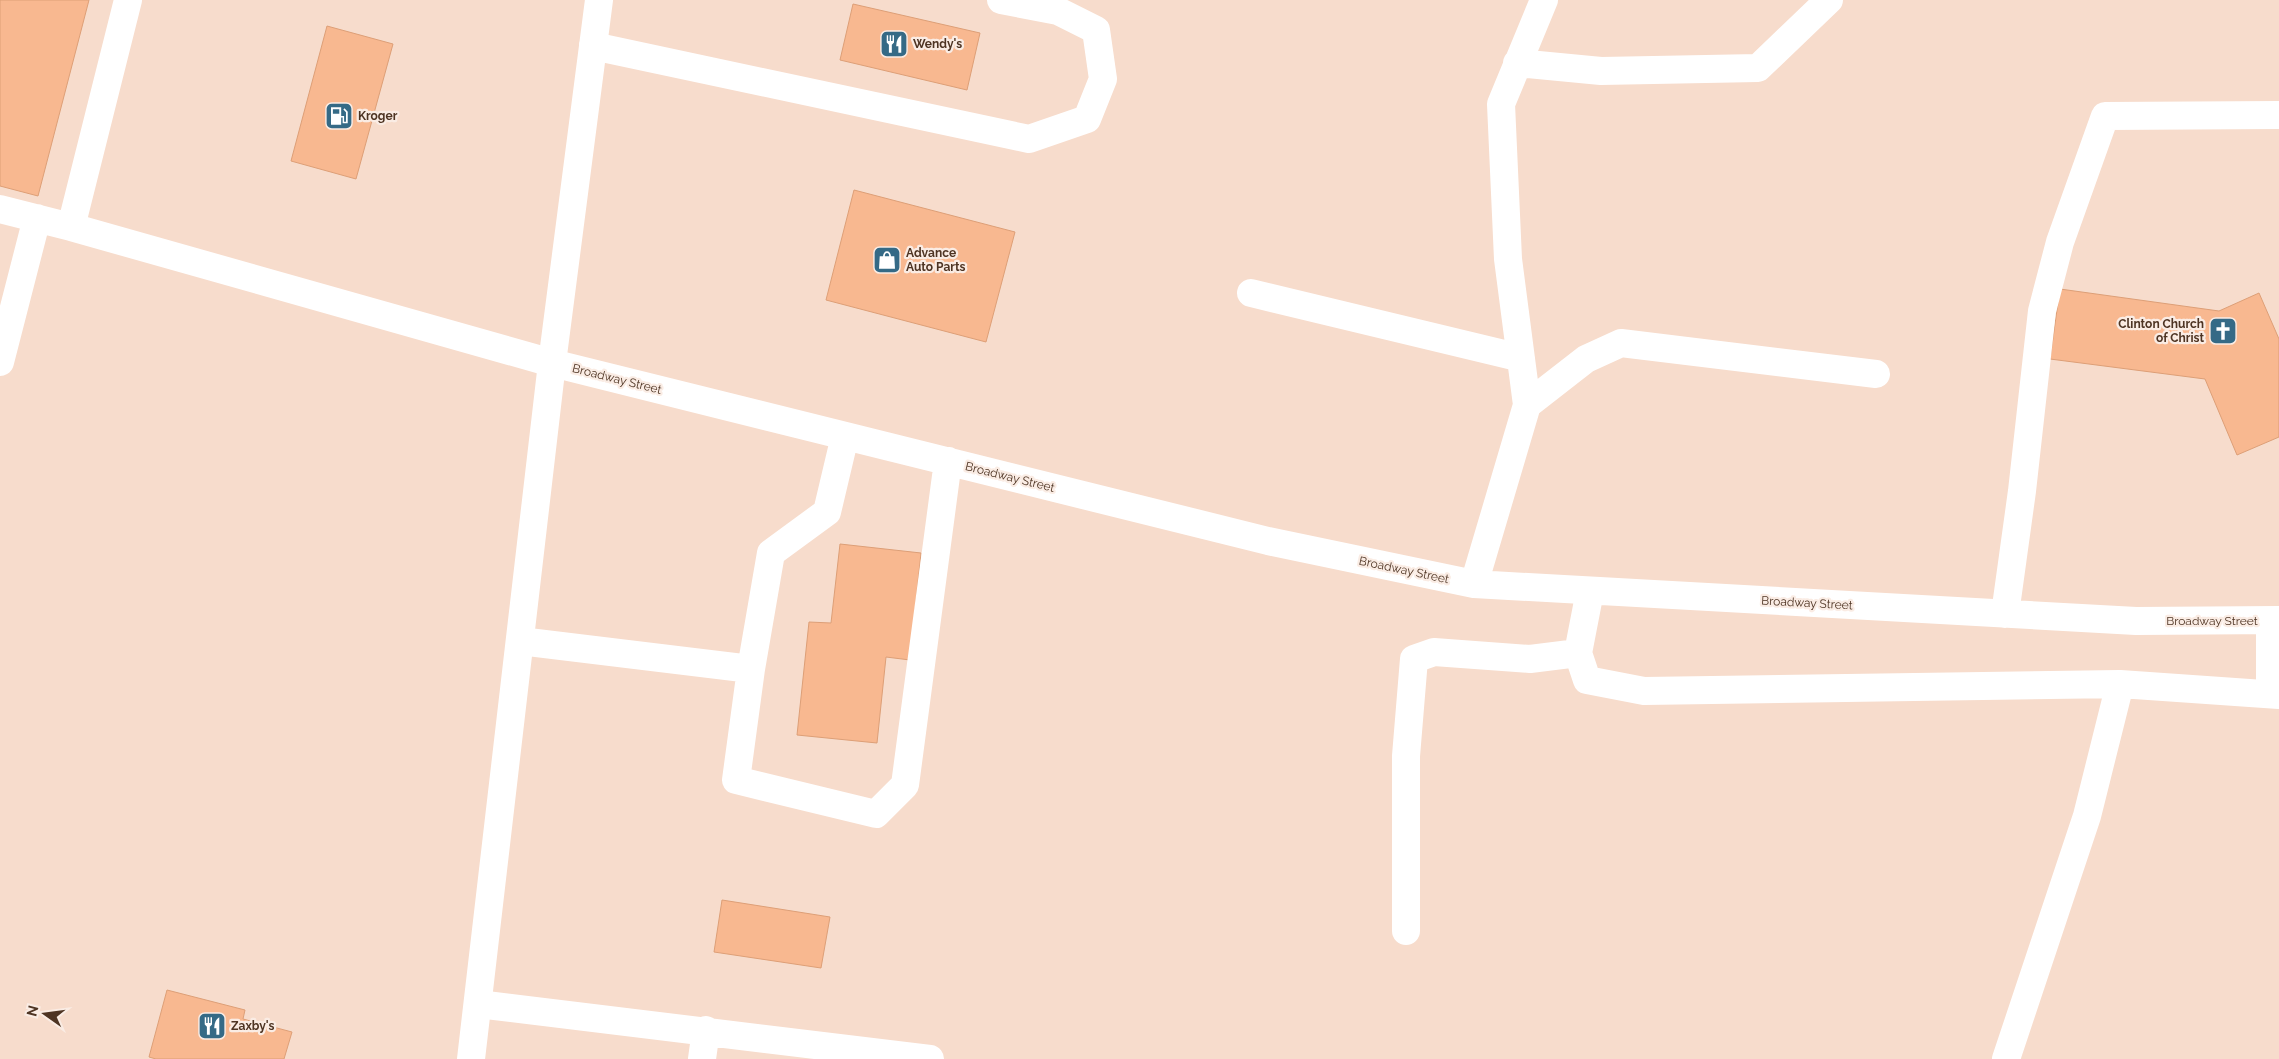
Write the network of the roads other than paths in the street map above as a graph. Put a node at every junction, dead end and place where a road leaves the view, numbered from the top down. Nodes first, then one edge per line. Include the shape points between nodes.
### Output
1 (128, 0) edge
2 (599, 0) edge
3 (1001, 0) edge
4 (1544, 0) edge
5 (1829, 0) edge
6 (593, 46) junction
7 (1517, 64) junction
8 (2279, 115) edge
9 (0, 209) edge
10 (37, 218) junction
11 (72, 226) junction
12 (1251, 293) dead end
13 (1521, 358) junction
14 (0, 362) edge
15 (552, 363) junction
16 (1876, 374) dead end
17 (1527, 405) junction
18 (845, 436) junction
19 (948, 462) junction
20 (1474, 584) junction
21 (1590, 591) junction
22 (2005, 614) junction
23 (2275, 620) edge
24 (520, 642) junction
25 (1578, 653) junction
26 (751, 669) junction
27 (2120, 684) junction
28 (2274, 694) edge
29 (1406, 931) dead end
30 (478, 1004) junction
31 (706, 1030) junction
32 (472, 1059) edge
33 (702, 1059) edge
34 (930, 1059) edge
35 (2006, 1059) edge

1 - 11 street
2 - 6 street
3 - 6 street via 1058,11 1096,30 1104,79 1086,119 1029,139
4 - 7 street
5 - 7 street via 1758,68 1601,71
6 - 15 street
7 - 13 street via 1500,104 1508,259
8 - 22 street via 2106,116 2060,242 2042,311
9 - 10 street, Broadway Street
10 - 11 street, Broadway Street
10 - 14 street
11 - 15 street, Broadway Street
12 - 13 street
13 - 17 street
15 - 18 street, Broadway Street
15 - 24 street
16 - 17 street via 1621,343 1586,359
17 - 20 street
18 - 19 street, Broadway Street
18 - 26 street via 827,512 771,553
19 - 20 street, Broadway Street via 1268,541
19 - 26 street via 905,785 876,814 736,780
20 - 21 street, Broadway Street
21 - 22 street, Broadway Street
21 - 25 street
22 - 23 street, Broadway Street via 2136,621
23 - 28 street
24 - 26 street
24 - 30 street
25 - 27 street via 1587,680 1644,691
25 - 29 street via 1530,659 1434,652 1414,659 1406,756
27 - 28 street
27 - 35 street via 2087,816
30 - 31 street
30 - 32 street
31 - 33 street
31 - 34 street

